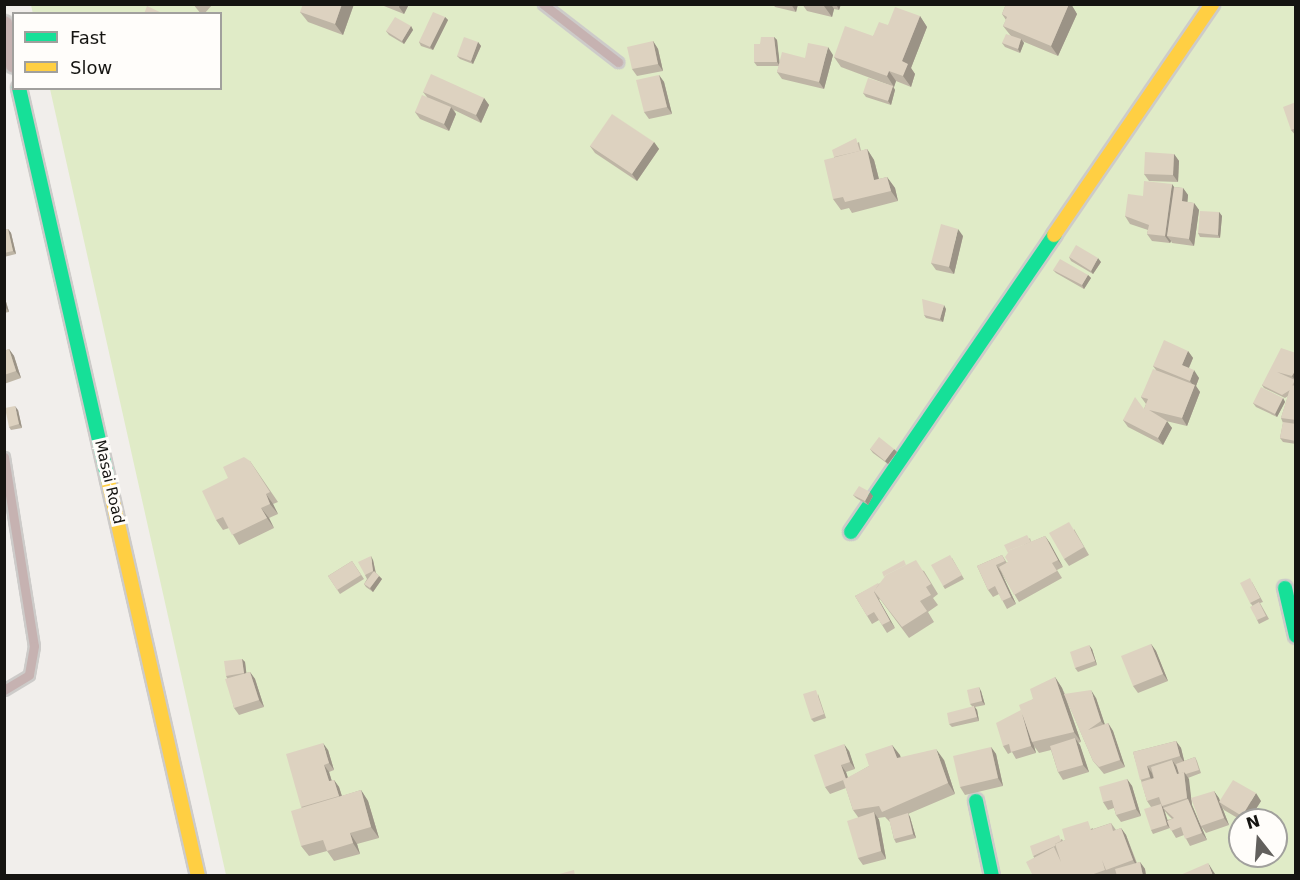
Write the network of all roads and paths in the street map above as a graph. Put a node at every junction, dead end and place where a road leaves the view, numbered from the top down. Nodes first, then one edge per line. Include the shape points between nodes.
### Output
1 (543, 4) edge
2 (1212, 4) edge
3 (4, 25) edge
4 (12, 56) edge
5 (618, 62) dead end
6 (19, 90) edge
7 (4, 457) edge
8 (851, 532) dead end
9 (1285, 588) dead end
10 (1296, 636) edge
11 (4, 690) edge
12 (976, 801) dead end
13 (198, 876) edge
14 (992, 876) edge

1 - 5 lane
2 - 8 street
3 - 4 street
6 - 13 street, Masai Road
7 - 11 lane via 34,646 29,675
9 - 10 street
12 - 14 street

